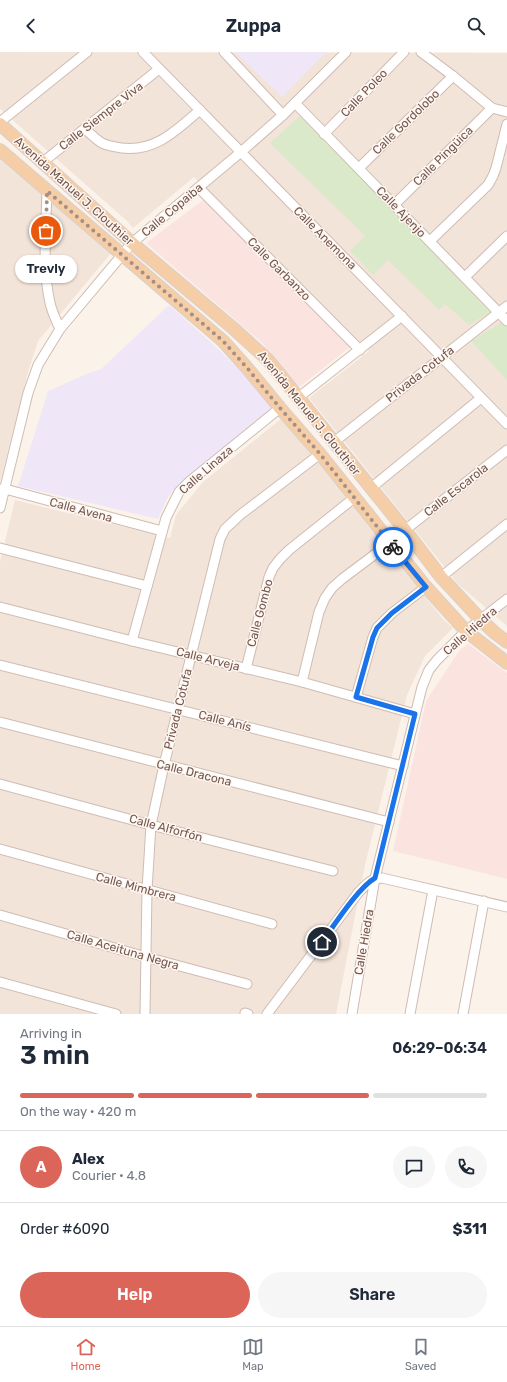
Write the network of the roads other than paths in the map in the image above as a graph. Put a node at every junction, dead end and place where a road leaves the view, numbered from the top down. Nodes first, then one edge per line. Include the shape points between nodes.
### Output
1 (87, 52) edge
2 (142, 52) edge
3 (224, 52) edge
4 (346, 52) edge
5 (404, 52) edge
6 (421, 52) edge
7 (159, 69) junction
8 (453, 76) junction
9 (295, 103) junction
10 (492, 108) junction
11 (200, 110) junction
12 (507, 112) edge
13 (283, 115) junction
14 (0, 123) edge
15 (507, 124) edge
16 (85, 129) junction
17 (324, 134) junction
18 (0, 150) edge
19 (241, 152) junction
20 (43, 162) junction
21 (359, 168) junction
22 (199, 188) junction
23 (47, 191) junction
24 (395, 204) junction
25 (507, 236) edge
26 (430, 241) junction
27 (132, 243) junction
28 (122, 255) junction
29 (465, 277) junction
30 (507, 306) edge
31 (500, 313) junction
32 (402, 316) junction
33 (507, 320) edge
34 (60, 329) junction
35 (234, 329) junction
36 (223, 341) junction
37 (360, 350) junction
38 (441, 358) junction
39 (299, 397) junction
40 (481, 398) junction
41 (280, 408) junction
42 (507, 424) edge
43 (334, 442) junction
44 (507, 450) edge
45 (320, 454) junction
46 (371, 488) junction
47 (2, 489) edge
48 (354, 498) junction
49 (0, 508) edge
50 (507, 524) edge
51 (405, 530) junction
52 (162, 531) junction
53 (390, 543) junction
54 (0, 548) edge
55 (441, 577) junction
56 (147, 586) junction
57 (426, 587) junction
58 (507, 599) edge
59 (0, 607) edge
60 (481, 620) junction
61 (466, 631) junction
62 (501, 633) edge
63 (132, 641) junction
64 (507, 642) edge
65 (192, 655) junction
66 (507, 663) edge
67 (0, 665) edge
68 (246, 669) junction
69 (302, 682) junction
70 (356, 697) junction
71 (178, 709) junction
72 (415, 714) junction
73 (0, 722) edge
74 (164, 765) junction
75 (402, 766) junction
76 (0, 784) edge
77 (389, 822) junction
78 (152, 825) junction
79 (0, 849) edge
80 (333, 871) dead end
81 (375, 878) junction
82 (147, 890) junction
83 (433, 890) junction
84 (484, 901) junction
85 (507, 906) edge
86 (0, 915) edge
87 (272, 924) dead end
88 (146, 957) junction
89 (0, 982) edge
90 (247, 984) dead end
91 (116, 1014) edge
92 (145, 1014) edge
93 (267, 1014) edge
94 (352, 1014) edge
95 (410, 1014) edge
96 (463, 1014) edge

1 - 14 street
2 - 7 street, Calle Anemona
3 - 13 street
4 - 9 street, Calle Copaiba
5 - 17 street, Calle Poleo
6 - 8 street
7 - 11 street, Calle Anemona
7 - 16 street, Calle Siempre Viva
8 - 10 street
8 - 21 street, Calle Gordolobo
9 - 13 street, Calle Copaiba
9 - 17 street, Calle Ajenjo
10 - 12 street
10 - 24 street, Calle Pingüica
11 - 16 street via 163,140 149,147 114,147 102,143
11 - 19 street, Calle Anemona
13 - 19 street, Calle Copaiba
14 - 20 main road, Avenida Manuel J. Clouthier
15 - 26 street via 493,176 488,185
16 - 20 street, Calle Siempre Viva
17 - 21 street, Calle Ajenjo
18 - 23 main road, Avenida Manuel J. Clouthier
19 - 22 street, Calle Copaiba
19 - 32 street, Calle Anemona
20 - 27 main road, Avenida Manuel J. Clouthier
21 - 24 street, Calle Ajenjo
22 - 27 street, Calle Copaiba
22 - 37 street, Calle Garbanzo
23 - 28 main road, Avenida Manuel J. Clouthier
23 - 34 street via 47,284 50,304
24 - 26 street, Calle Ajenjo
25 - 29 street
26 - 29 street, Calle Ajenjo
27 - 28 street, Calle Copaiba
27 - 35 main road, Avenida Manuel J. Clouthier
28 - 34 street, Calle Copaiba
28 - 36 main road, Avenida Manuel J. Clouthier
29 - 31 street, Calle Ajenjo
30 - 31 street, Privada Cotufa
31 - 33 street, Calle Ajenjo
31 - 38 street, Privada Cotufa
32 - 37 street
32 - 38 street, Calle Anemona
34 - 47 street, Calle Copaiba via 38,365
35 - 36 main road
35 - 39 main road, Avenida Manuel J. Clouthier via 268,360
36 - 41 main road, Avenida Manuel J. Clouthier
37 - 39 street
38 - 40 street, Calle Anemona
38 - 43 street, Privada Cotufa
39 - 43 main road, Avenida Manuel J. Clouthier
40 - 42 street, Calle Anemona
40 - 46 street
41 - 45 main road, Avenida Manuel J. Clouthier
41 - 52 street, Calle Linaza via 179,492
43 - 46 main road, Avenida Manuel J. Clouthier
44 - 51 street, Calle Escarola
45 - 48 main road, Avenida Manuel J. Clouthier
45 - 65 street, Privada Cotufa via 225,529 220,539
46 - 51 main road, Avenida Manuel J. Clouthier
47 - 49 street, Calle Copaiba
47 - 52 street, Calle Avena
48 - 53 main road, Avenida Manuel J. Clouthier
48 - 68 street, Calle Gombo via 289,550 273,568
50 - 55 street
51 - 55 main road, Avenida Manuel J. Clouthier
52 - 56 street, Calle Linaza
53 - 57 main road, Avenida Manuel J. Clouthier
53 - 69 street via 342,579 325,598 319,612
54 - 56 street
55 - 60 main road, Avenida Manuel J. Clouthier
56 - 63 street, Calle Linaza
57 - 61 main road, Avenida Manuel J. Clouthier
57 - 70 street via 377,628
58 - 60 street, Calle Hiedra
59 - 63 street, Calle Arveja
60 - 61 street, Calle Hiedra
60 - 62 main road, Avenida Manuel J. Clouthier
61 - 66 main road, Avenida Manuel J. Clouthier
61 - 72 street, Calle Hiedra via 429,670
62 - 64 main road, Avenida Manuel J. Clouthier
63 - 65 street, Calle Arveja
65 - 68 street, Calle Arveja
65 - 71 street, Privada Cotufa
67 - 71 street, Calle Anís
68 - 69 street, Calle Arveja
69 - 70 street, Calle Arveja
70 - 72 street, Calle Arveja
71 - 74 street, Privada Cotufa
71 - 75 street, Calle Anís
72 - 75 street, Calle Hiedra
73 - 74 street, Calle Dracona
74 - 77 street, Calle Dracona
74 - 78 street, Privada Cotufa
75 - 77 street, Calle Hiedra
76 - 78 street, Calle Alforfón
77 - 81 street, Calle Hiedra
78 - 80 street, Calle Alforfón
78 - 82 street, Privada Cotufa
79 - 82 street, Calle Mimbrera
81 - 83 street
81 - 93 street via 358,893
81 - 94 street, Calle Hiedra
82 - 87 street, Calle Mimbrera
82 - 88 street, Privada Cotufa
83 - 84 street
83 - 95 street
84 - 85 street
84 - 96 street
86 - 88 street, Calle Aceituna Negra
88 - 90 street, Calle Aceituna Negra
88 - 92 street, Privada Cotufa
89 - 91 street

